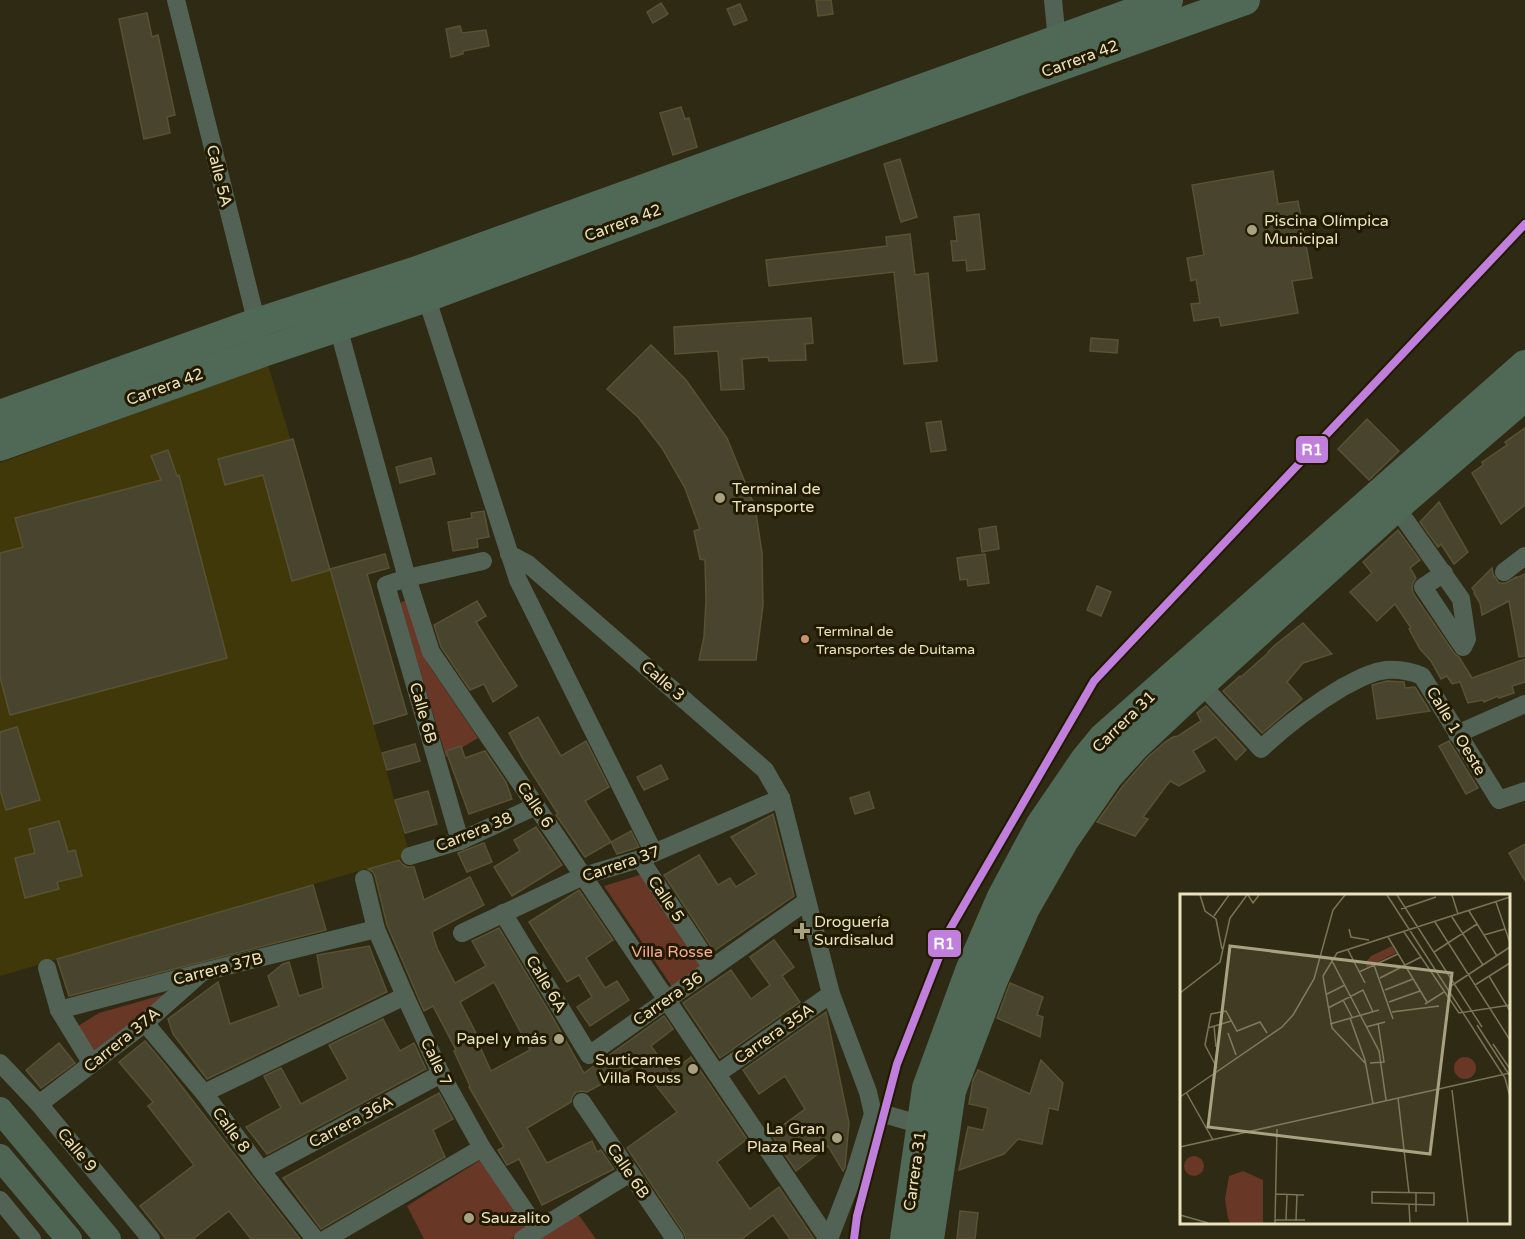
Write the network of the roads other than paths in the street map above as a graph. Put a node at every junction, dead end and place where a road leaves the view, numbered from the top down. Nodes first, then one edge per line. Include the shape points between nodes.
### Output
1 (176, 0) edge
2 (1053, 0) edge
3 (1168, 0) edge
4 (1245, 0) edge
5 (1057, 40) junction
6 (422, 284) junction
7 (256, 323) junction
8 (339, 327) junction
9 (263, 352) junction
10 (1525, 365) edge
11 (1522, 406) edge
12 (0, 415) edge
13 (0, 446) edge
14 (1396, 507) junction
15 (509, 554) junction
16 (1525, 556) edge
17 (483, 561) dead end
18 (1504, 572) dead end
19 (1444, 573) junction
20 (407, 578) junction
21 (1202, 684) junction
22 (1525, 704) edge
23 (1457, 734) junction
24 (1525, 791) edge
25 (781, 798) junction
26 (536, 806) junction
27 (460, 841) junction
28 (410, 856) dead end
29 (647, 856) junction
30 (583, 876) junction
31 (364, 879) dead end
32 (807, 901) junction
33 (503, 913) junction
34 (376, 929) junction
35 (462, 933) dead end
36 (47, 968) dead end
37 (712, 968) junction
38 (203, 972) junction
39 (831, 994) junction
40 (405, 996) junction
41 (667, 1000) junction
42 (59, 1010) junction
43 (146, 1023) junction
44 (589, 1055) joint
45 (0, 1063) edge
46 (92, 1064) junction
47 (441, 1074) junction
48 (717, 1074) junction
49 (204, 1093) junction
50 (582, 1102) dead end
51 (39, 1104) junction
52 (0, 1110) edge
53 (873, 1114) junction
54 (922, 1125) junction
55 (482, 1148) junction
56 (0, 1158) edge
57 (261, 1170) junction
58 (630, 1173) junction
59 (939, 1174) junction
60 (0, 1200) edge
61 (531, 1235) edge
62 (32, 1239) edge
63 (69, 1239) edge
64 (108, 1239) edge
65 (151, 1239) edge
66 (315, 1239) edge
67 (326, 1239) edge
68 (675, 1239) edge
69 (829, 1239) edge
70 (905, 1239) edge
71 (929, 1239) edge

1 - 7 street, Calle 5A
2 - 5 street
3 - 5 highway, Carrera 42
4 - 6 highway, Carrera 42 via 732,183
5 - 6 highway, Carrera 42
6 - 7 highway, Carrera 42
6 - 8 highway, Carrera 42
6 - 15 street
7 - 9 street, Calle 5A
7 - 12 highway, Carrera 42
8 - 9 highway, Carrera 42
8 - 20 street, Calle 6
9 - 13 highway, Carrera 42
10 - 54 highway, Carrera 31 via 1103,738 1085,760 1040,826 1002,897 927,1088
11 - 14 highway, Carrera 31
14 - 19 street
14 - 21 highway, Carrera 31
15 - 25 street, Calle 3 via 528,564 765,770
15 - 29 street, Calle 5
16 - 18 street
17 - 20 street
19 - 19 street via 1423,587 1463,647 1467,639 1461,599
20 - 26 street, Calle 6 via 431,652
20 - 27 street, Calle 6B via 387,585
21 - 23 street, Calle 1 Oeste via 1261,749 1297,717 1363,676 1384,670 1408,670 1422,676
21 - 59 highway, Carrera 31 via 1108,776 1064,840 1025,908 951,1091
22 - 23 street
23 - 24 street, Calle 1 Oeste via 1499,800
25 - 29 street, Carrera 37
25 - 32 street, Calle 3
26 - 27 street, Carrera 38
26 - 30 street, Calle 6
27 - 28 street, Carrera 38
29 - 30 street, Carrera 37
29 - 37 street, Calle 5
30 - 33 street, Carrera 37
30 - 41 street, Calle 6
31 - 34 street, Calle 7
32 - 37 street, Carrera 36
32 - 39 street, Calle 3
33 - 35 street, Carrera 37
33 - 44 street, Calle 6A
34 - 38 street, Carrera 37B
34 - 40 street, Calle 7
36 - 42 street
37 - 41 street, Carrera 36
38 - 42 street, Carrera 37B
38 - 43 street, Carrera 37A
39 - 48 street, Carrera 35A
39 - 53 street, Calle 3
40 - 47 street, Calle 7
40 - 49 street
41 - 44 street, Carrera 36
41 - 48 street, Calle 6
42 - 46 street
43 - 46 street, Carrera 37A
43 - 49 street, Calle 8
45 - 51 street, Calle 9
46 - 51 street, Carrera 37A
47 - 55 street, Calle 7
47 - 57 street, Carrera 36A
48 - 69 street, Calle 6
49 - 57 street, Calle 8
50 - 58 street, Calle 6B
51 - 65 street, Calle 9
52 - 64 main road
53 - 54 street
53 - 69 street
54 - 59 highway via 927,1129 932,1164
54 - 70 highway, Carrera 31
55 - 61 street, Calle 7
55 - 67 street
56 - 63 main road
57 - 66 street, Calle 8
58 - 61 street
58 - 68 street, Calle 6B
59 - 71 highway, Carrera 31
60 - 62 street

